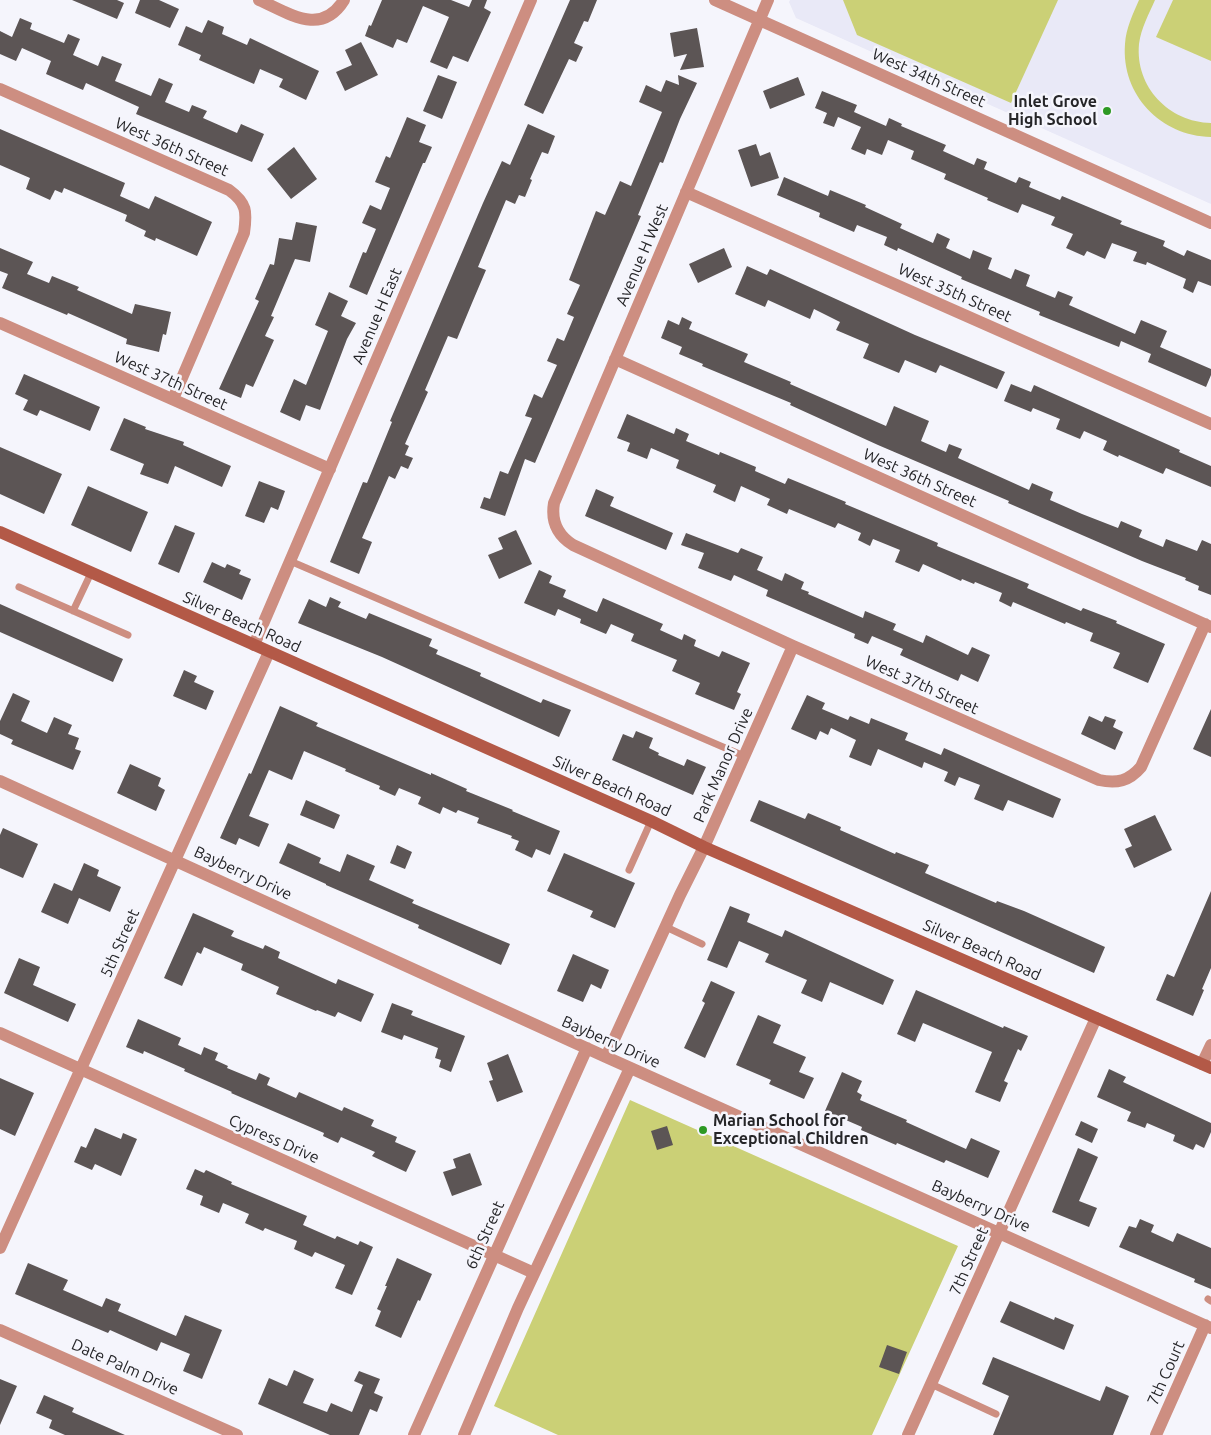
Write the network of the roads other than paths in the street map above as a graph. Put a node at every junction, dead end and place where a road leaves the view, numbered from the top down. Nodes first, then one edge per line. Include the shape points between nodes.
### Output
1 (259, 0) edge
2 (344, 0) edge
3 (531, 0) edge
4 (715, 0) edge
5 (768, 0) edge
6 (760, 20) junction
7 (0, 89) edge
8 (686, 192) junction
9 (1211, 222) edge
10 (0, 323) edge
11 (615, 360) junction
12 (173, 399) junction
13 (1211, 424) edge
14 (330, 469) junction
15 (554, 524) joint
16 (0, 532) edge
17 (290, 561) junction
18 (91, 573) junction
19 (19, 587) dead end
20 (74, 611) junction
21 (1208, 625) edge
22 (128, 635) dead end
23 (254, 645) junction
24 (792, 646) junction
25 (269, 652) junction
26 (744, 756) junction
27 (0, 781) edge
28 (651, 821) junction
29 (704, 847) junction
30 (175, 860) junction
31 (629, 870) dead end
32 (666, 927) junction
33 (702, 944) dead end
34 (1096, 1018) junction
35 (0, 1033) edge
36 (1211, 1045) edge
37 (586, 1048) junction
38 (606, 1057) junction
39 (1207, 1066) edge
40 (630, 1068) junction
41 (80, 1069) junction
42 (999, 1232) junction
43 (0, 1248) edge
44 (493, 1255) junction
45 (534, 1274) junction
46 (1208, 1326) edge
47 (0, 1330) edge
48 (931, 1384) junction
49 (996, 1414) dead end
50 (237, 1435) edge
51 (414, 1435) edge
52 (464, 1435) edge
53 (908, 1435) edge
54 (1156, 1435) edge

1 - 2 street via 310,20 330,16
3 - 14 street, Avenue H East
4 - 6 street, West 34th Street
5 - 6 street, Avenue H West
6 - 8 street, Avenue H West
6 - 9 street, West 34th Street
7 - 12 street, West 36th Street via 229,190 244,205 247,216 244,233
8 - 11 street, Avenue H West
8 - 13 street, West 35th Street
10 - 12 street, West 37th Street
11 - 15 street, Avenue H West via 554,503
11 - 21 street, West 36th Street
12 - 14 street, West 37th Street
14 - 17 street, Avenue H East
15 - 24 street, West 37th Street via 564,539 573,545
16 - 18 street, Silver Beach Road
17 - 23 street, Avenue H East
17 - 26 lane
18 - 20 lane
18 - 23 street, Silver Beach Road
19 - 20 lane
20 - 22 lane
21 - 24 street, West 37th Street via 1141,767 1124,781 1109,782
23 - 25 street, Silver Beach Road
24 - 26 street, Park Manor Drive
25 - 28 street, Silver Beach Road
25 - 30 street, 5th Street
26 - 29 street, Park Manor Drive
27 - 30 street, Bayberry Drive
28 - 29 street, Silver Beach Road
28 - 31 lane
29 - 32 street, Park Manor Drive
29 - 34 street, Silver Beach Road
30 - 37 street, Bayberry Drive
30 - 41 street, 5th Street
32 - 33 lane
32 - 38 street
34 - 39 street, Silver Beach Road
34 - 42 street, 7th Street
35 - 41 street, Cypress Drive
36 - 39 street
37 - 38 street, Bayberry Drive
37 - 44 street, 6th Street
38 - 40 street, Bayberry Drive
40 - 42 street, Bayberry Drive
40 - 45 street
41 - 43 street, 5th Street
41 - 44 street, Cypress Drive
42 - 46 street, Bayberry Drive
42 - 48 street, 7th Street
44 - 45 street, Cypress Drive
44 - 51 street, 6th Street
45 - 52 street
46 - 54 street, 7th Court
47 - 50 street, Date Palm Drive
48 - 49 lane
48 - 53 street, 7th Street

